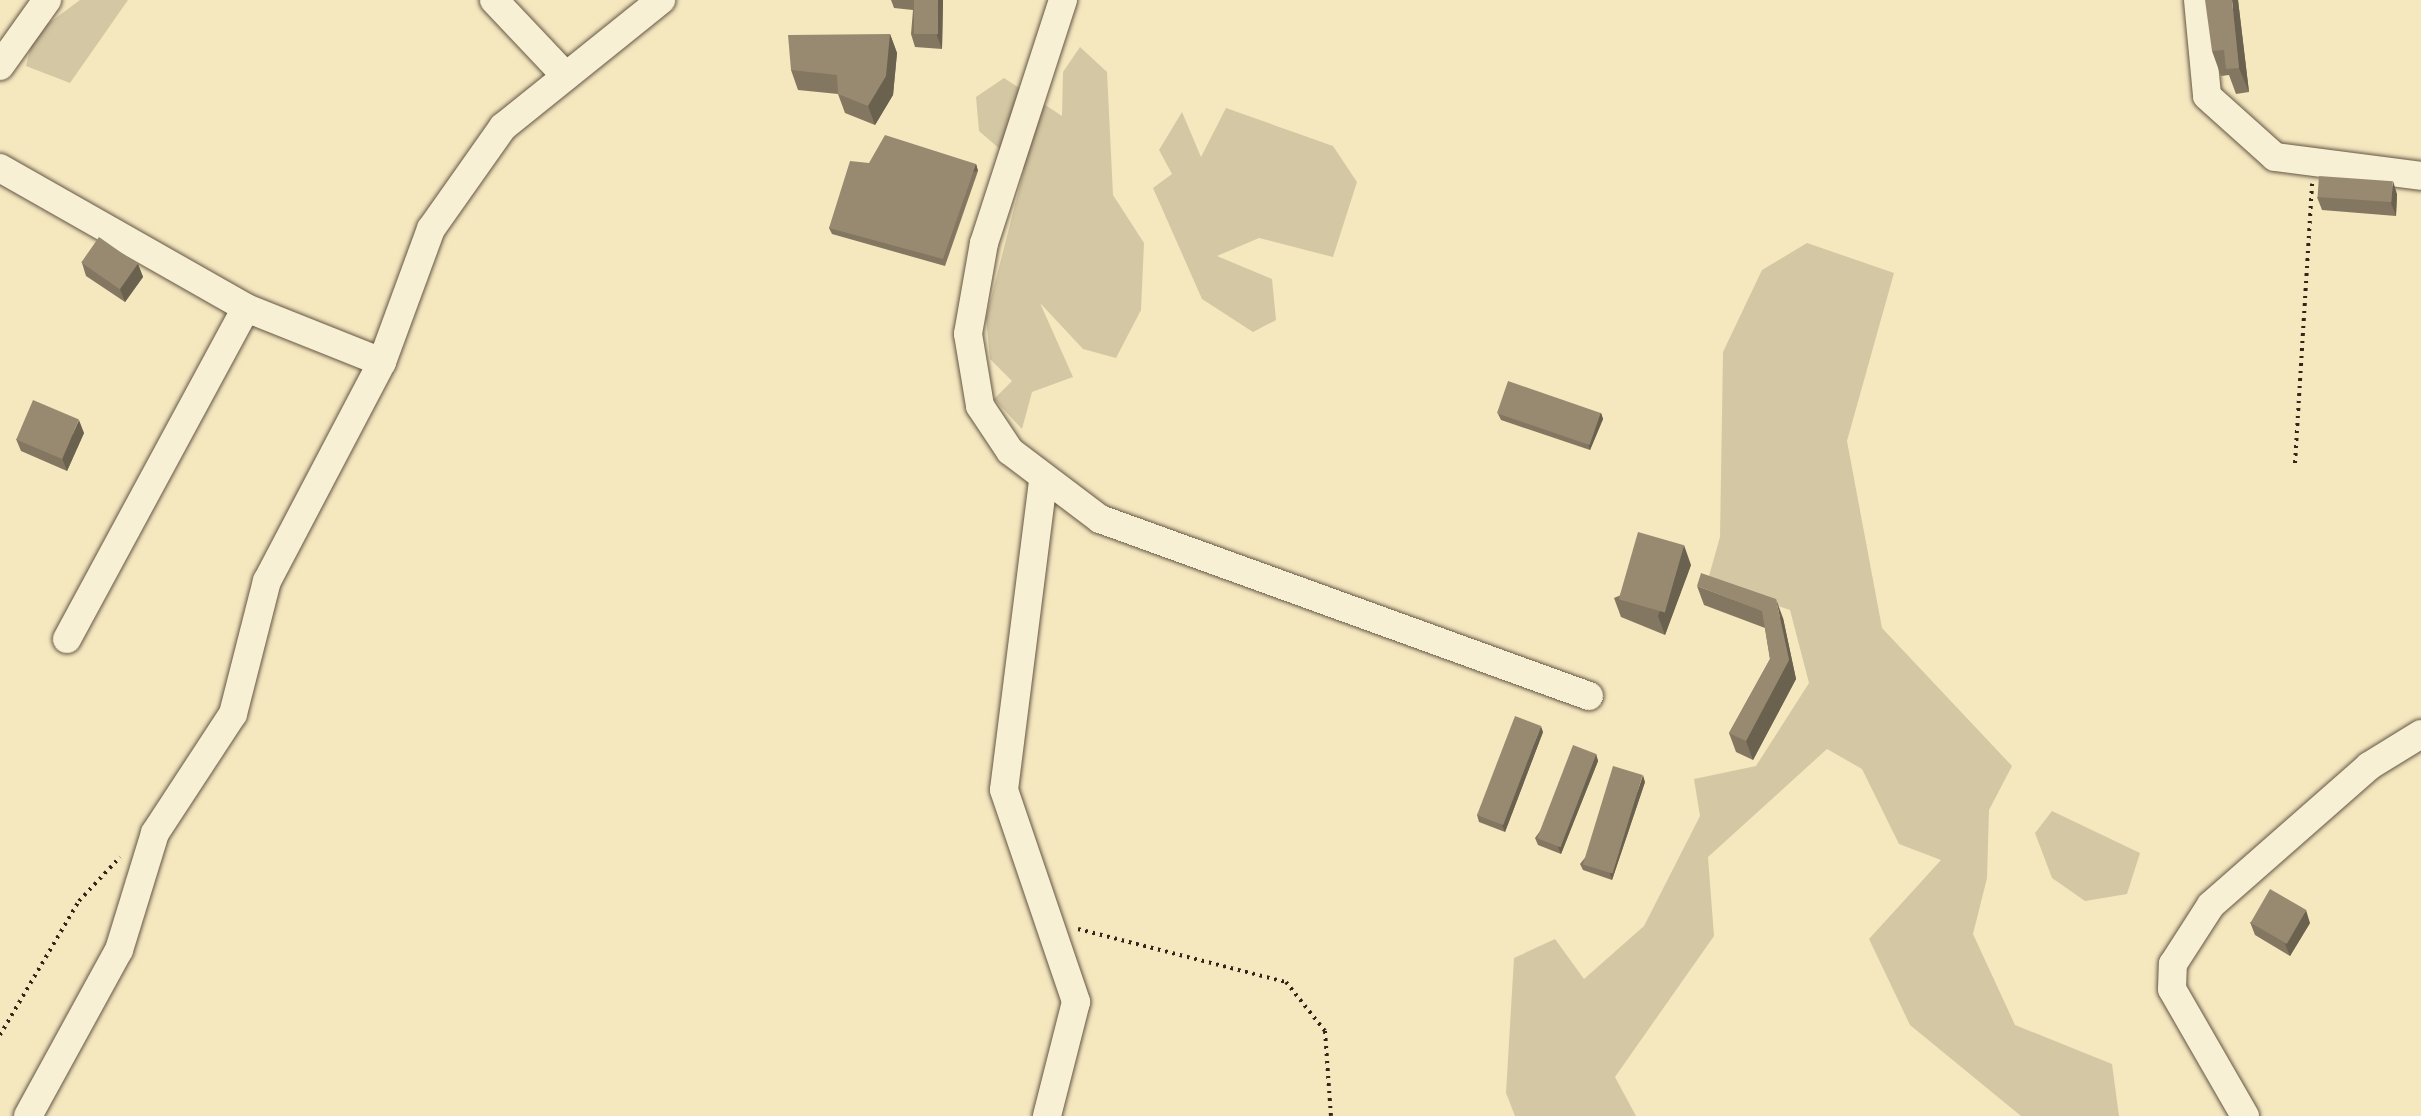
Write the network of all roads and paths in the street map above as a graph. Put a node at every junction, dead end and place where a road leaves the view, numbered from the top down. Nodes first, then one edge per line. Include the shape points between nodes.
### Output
1 (47, 0) edge
2 (494, 0) edge
3 (661, 0) edge
4 (1062, 0) edge
5 (2198, 0) edge
6 (0, 66) edge
7 (564, 74) junction
8 (2313, 164) junction
9 (0, 168) edge
10 (2421, 176) edge
11 (246, 308) junction
12 (382, 362) junction
13 (2295, 463) dead end
14 (1043, 481) junction
15 (67, 639) dead end
16 (1589, 696) dead end
17 (2421, 734) edge
18 (130, 847) dead end
19 (1054, 924) junction
20 (0, 1035) edge
21 (28, 1116) edge
22 (1048, 1116) edge
23 (1331, 1116) edge
24 (2244, 1116) edge

1 - 6 street
2 - 7 street
3 - 7 street
4 - 14 street via 984,243 968,334 980,406
5 - 8 street via 2206,96 2275,157
7 - 12 street via 460,179 431,229
8 - 10 street
8 - 13 path
9 - 11 street
11 - 12 street
11 - 15 street
12 - 21 street via 267,581 233,714 156,833 119,950
14 - 16 street via 1100,519
14 - 19 street via 1004,790
17 - 24 street via 2368,766 2211,905 2173,964 2172,989
18 - 20 path via 80,901
19 - 22 street via 1076,1002
19 - 23 path via 1286,982 1325,1031

